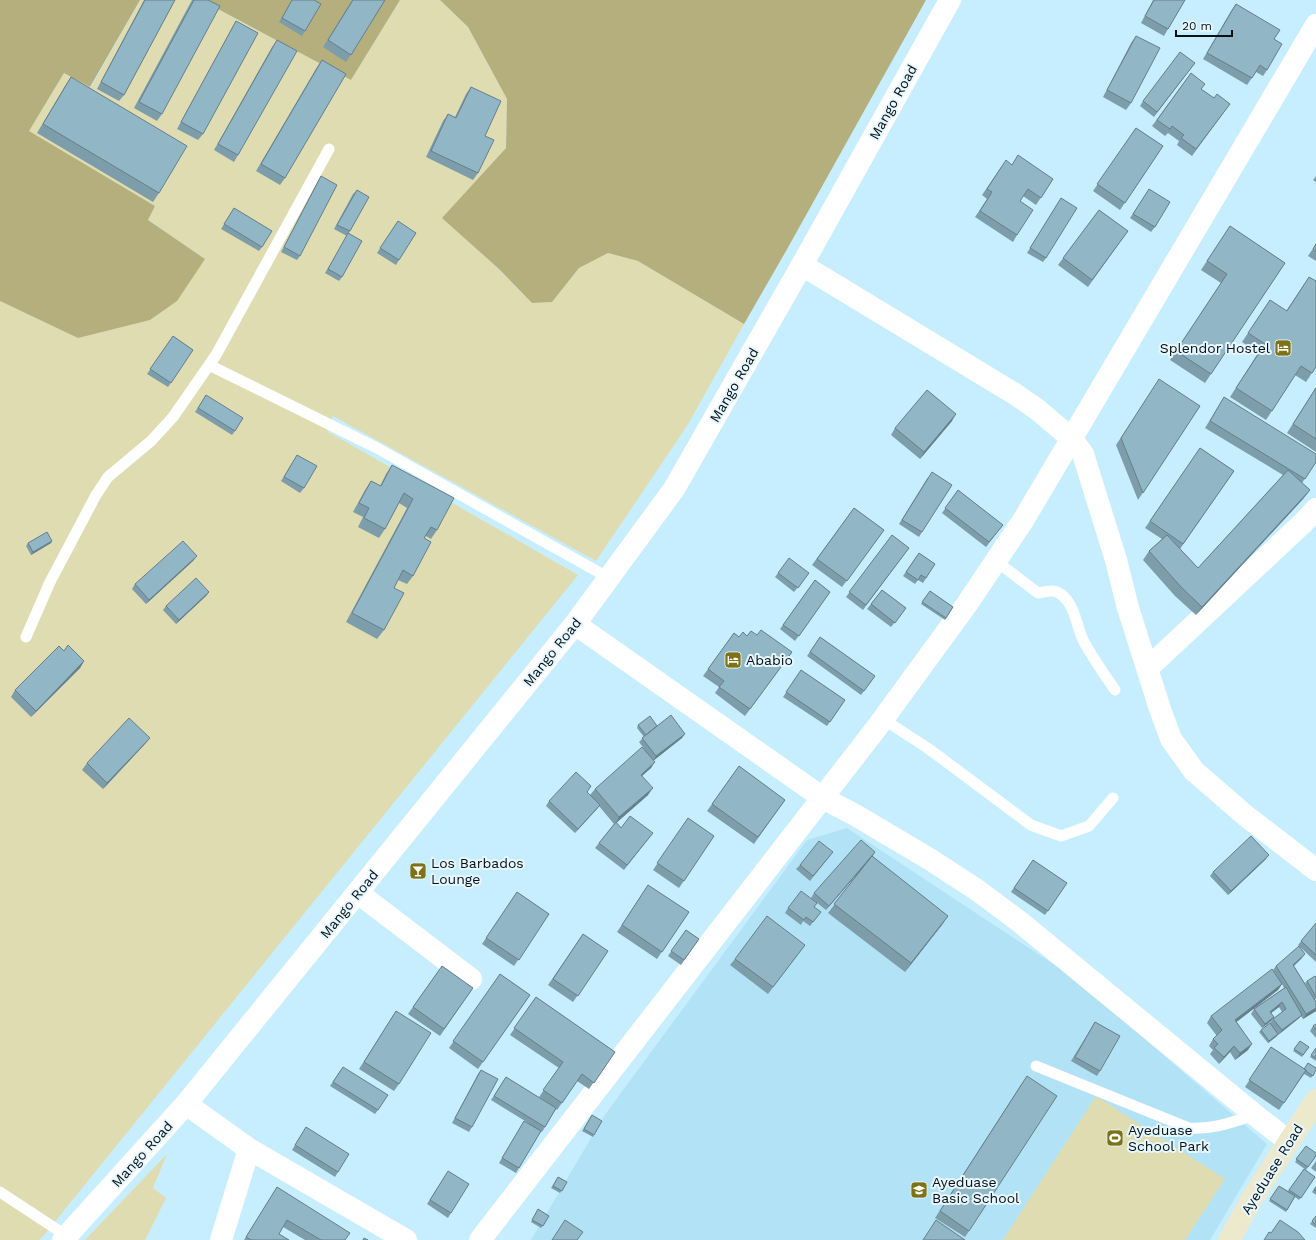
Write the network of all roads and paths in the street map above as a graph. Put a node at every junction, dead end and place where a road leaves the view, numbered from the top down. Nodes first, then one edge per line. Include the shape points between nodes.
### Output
1 (950, 0) edge
2 (1316, 25) edge
3 (329, 148) dead end
4 (802, 265) junction
5 (209, 364) junction
6 (1072, 439) junction
7 (1316, 509) edge
8 (996, 561) junction
9 (610, 578) junction
10 (575, 624) junction
11 (26, 637) dead end
12 (1148, 668) junction
13 (1114, 690) dead end
14 (883, 719) junction
15 (823, 798) junction
16 (1113, 798) dead end
17 (1316, 870) edge
18 (358, 893) junction
19 (471, 979) dead end
20 (1036, 1066) dead end
21 (1316, 1100) edge
22 (186, 1104) junction
23 (1255, 1116) junction
24 (1288, 1141) junction
25 (249, 1149) junction
26 (0, 1192) edge
27 (65, 1238) edge
28 (221, 1240) edge
29 (406, 1240) edge
30 (480, 1240) edge
31 (1229, 1240) edge

1 - 4 street, Mango Road
2 - 6 street
3 - 5 lane
4 - 6 street via 1015,394
4 - 9 street, Mango Road via 674,489
5 - 9 lane via 377,448
5 - 11 lane via 173,416 151,441 108,477 50,582
6 - 8 street via 1024,520
6 - 12 street via 1083,454
7 - 12 street
8 - 13 lane via 1038,593 1058,592 1066,598 1083,639
8 - 14 street
9 - 10 street, Mango Road
10 - 15 street
10 - 18 street, Mango Road
12 - 17 street via 1171,739 1194,771 1246,816
14 - 15 street
14 - 16 lane via 929,749 1031,825 1061,836 1089,826
15 - 23 street via 931,860 977,890 1020,922
15 - 30 street
18 - 19 street
18 - 22 street, Mango Road
20 - 23 lane via 1189,1128 1213,1128
21 - 24 street, Ayeduase Road
22 - 25 street
22 - 27 street, Mango Road
23 - 24 street
24 - 31 street, Ayeduase Road
25 - 28 street
25 - 29 street
26 - 27 lane

